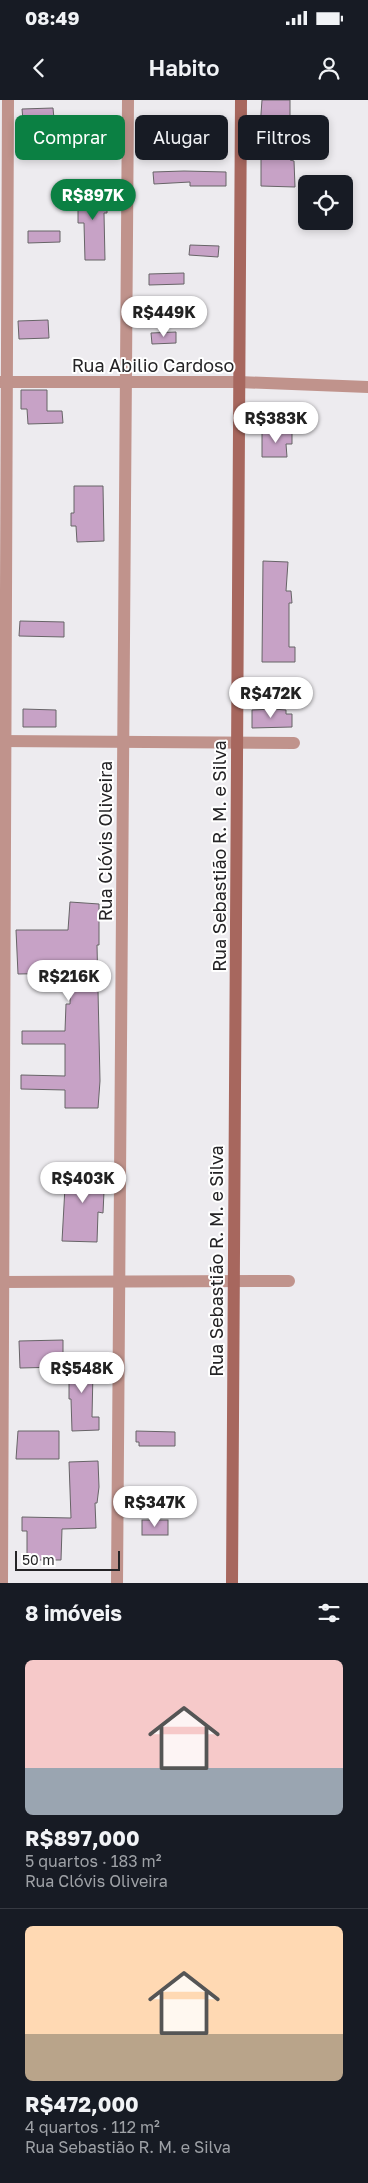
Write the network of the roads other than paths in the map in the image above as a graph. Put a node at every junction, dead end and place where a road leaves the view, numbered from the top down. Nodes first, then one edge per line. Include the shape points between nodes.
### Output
1 (8, 100) edge
2 (128, 100) edge
3 (241, 100) edge
4 (126, 382) junction
5 (239, 382) junction
6 (4, 383) edge
7 (368, 387) edge
8 (2, 741) edge
9 (124, 742) junction
10 (237, 743) junction
11 (294, 743) dead end
12 (289, 1281) dead end
13 (2, 1282) edge
14 (234, 1282) junction
15 (120, 1283) junction
16 (2, 1583) edge
17 (118, 1583) edge
18 (232, 1583) edge

1 - 6 street
2 - 4 street, Rua Clóvis Oliveira
3 - 5 street, Rua Sebastião R. M. e Silva
4 - 5 street, Rua Abilio Cardoso
4 - 6 street, Rua Abilio Cardoso
4 - 9 street, Rua Clóvis Oliveira
5 - 7 street, Rua Abilio Cardoso
5 - 10 street, Rua Sebastião R. M. e Silva
6 - 8 street
8 - 9 street
8 - 13 street
9 - 10 street
9 - 15 street, Rua Clóvis Oliveira
10 - 11 street
10 - 14 street, Rua Sebastião R. M. e Silva
12 - 14 street
13 - 15 street
13 - 16 street
14 - 15 street
14 - 18 street, Rua Sebastião R. M. e Silva
15 - 17 street, Rua Clóvis Oliveira

